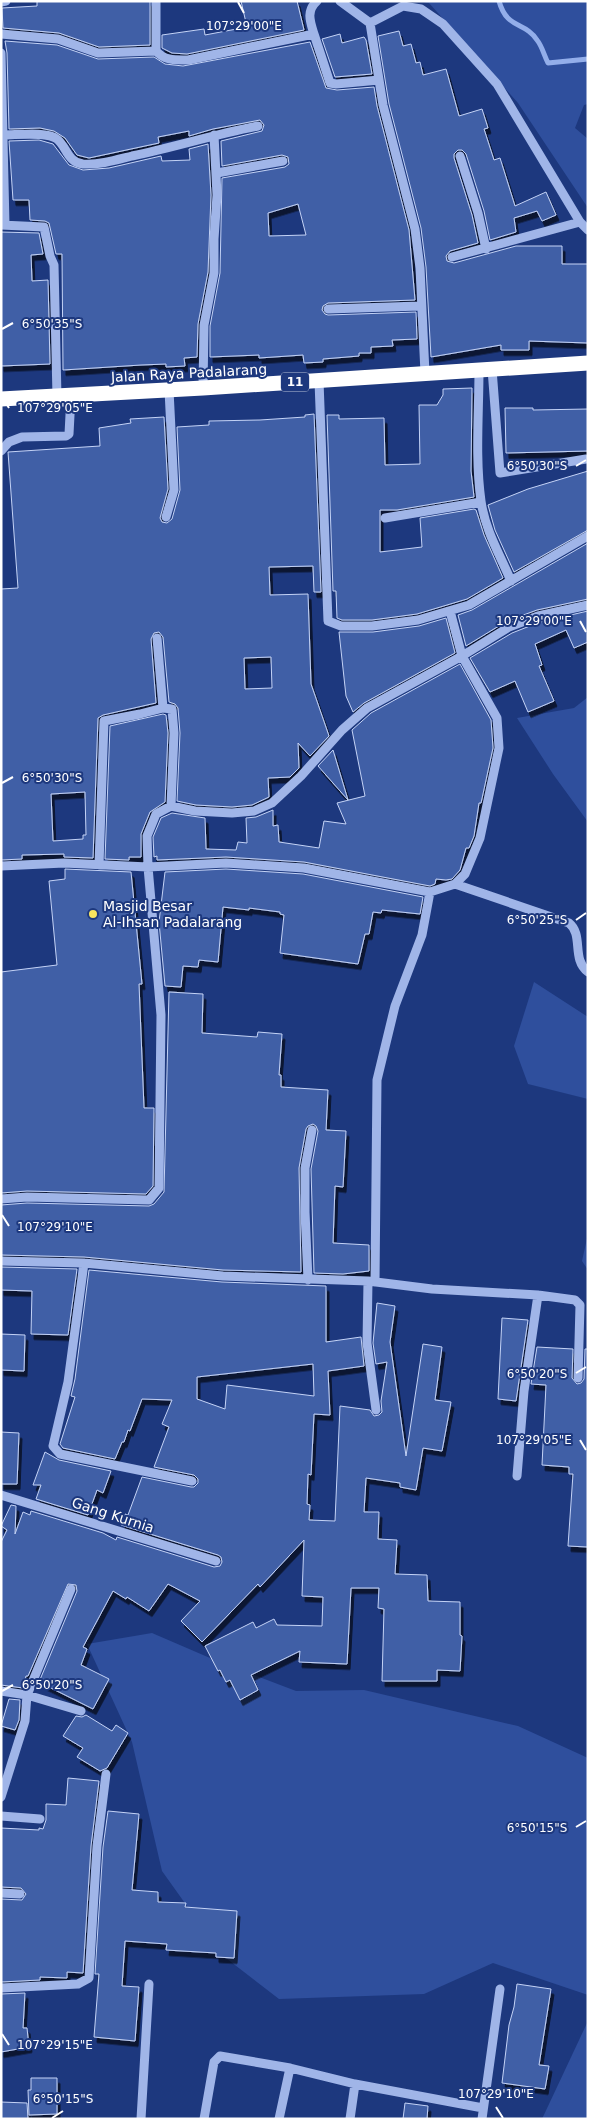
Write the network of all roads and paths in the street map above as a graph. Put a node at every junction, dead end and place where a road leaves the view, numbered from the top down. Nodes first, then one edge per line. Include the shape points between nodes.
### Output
1 (6, 1) edge
2 (156, 1) edge
3 (317, 1) edge
4 (340, 1) edge
5 (1, 2) edge
6 (370, 23) junction
7 (1, 34) edge
8 (314, 34) junction
9 (156, 51) junction
10 (1, 53) edge
11 (379, 80) junction
12 (258, 126) dead end
13 (4, 135) junction
14 (214, 135) junction
15 (460, 156) dead end
16 (283, 161) dead end
17 (217, 173) junction
18 (580, 222) junction
19 (3, 225) edge
20 (588, 230) edge
21 (486, 249) junction
22 (452, 257) dead end
23 (420, 306) junction
24 (328, 309) dead end
25 (588, 363) edge
26 (486, 369) junction
27 (425, 373) junction
28 (319, 381) junction
29 (203, 388) junction
30 (169, 390) junction
31 (64, 396) junction
32 (1, 399) edge
33 (1, 451) edge
34 (586, 459) dead end
35 (481, 502) junction
36 (166, 517) dead end
37 (385, 518) dead end
38 (588, 536) edge
39 (511, 581) junction
40 (588, 605) edge
41 (450, 611) junction
42 (157, 638) dead end
43 (462, 656) junction
44 (163, 708) junction
45 (171, 806) junction
46 (1, 866) edge
47 (99, 866) junction
48 (148, 867) junction
49 (455, 884) junction
50 (430, 892) junction
51 (588, 972) edge
52 (312, 1130) dead end
53 (1, 1199) edge
54 (1, 1261) edge
55 (84, 1263) junction
56 (308, 1280) junction
57 (371, 1282) junction
58 (538, 1295) junction
59 (578, 1378) dead end
60 (376, 1410) dead end
61 (517, 1476) dead end
62 (192, 1481) dead end
63 (1, 1495) edge
64 (216, 1561) dead end
65 (71, 1589) dead end
66 (1, 1690) edge
67 (27, 1695) junction
68 (81, 1711) dead end
69 (106, 1774) dead end
70 (1, 1796) edge
71 (1, 1816) edge
72 (40, 1819) dead end
73 (1, 1893) edge
74 (20, 1894) dead end
75 (149, 1984) dead end
76 (1, 1988) edge
77 (500, 1990) dead end
78 (290, 2068) junction
79 (355, 2084) junction
80 (483, 2108) junction
81 (141, 2119) edge
82 (204, 2119) edge
83 (279, 2119) edge
84 (350, 2119) edge
85 (482, 2119) edge

1 - 5 street
2 - 9 street
3 - 8 street via 310,8
4 - 6 street
6 - 11 street
6 - 18 street via 402,6 421,9 443,24 497,84
7 - 9 street via 58,39 98,53
8 - 9 street via 188,60 162,58
8 - 11 street via 332,84
10 - 13 street
11 - 23 street via 415,229
12 - 14 street
13 - 14 street via 57,139 68,157 80,164 96,164
13 - 19 street
14 - 17 street
15 - 21 street
16 - 17 street
17 - 29 street via 214,273 204,324
18 - 20 street
18 - 21 street
19 - 31 street via 44,227 54,265
21 - 22 street
23 - 24 street
23 - 27 street
25 - 26 highway, Jalan Raya Padalarang / 11
26 - 27 highway, Jalan Raya Padalarang / 11
26 - 34 street via 500,473
26 - 35 street via 478,444
27 - 28 highway, Jalan Raya Padalarang / 11
28 - 29 highway, Jalan Raya Padalarang / 11
28 - 41 street via 328,621 341,626 372,626 418,620
29 - 30 highway, Jalan Raya Padalarang / 11
30 - 31 highway, Jalan Raya Padalarang / 11
30 - 36 street via 174,490
31 - 32 highway, Jalan Raya Padalarang / 11
31 - 33 street via 69,434 22,437 9,442
35 - 37 street
35 - 39 street via 489,533
38 - 39 street
39 - 41 street via 469,605
40 - 43 street via 518,623
41 - 43 street
42 - 44 street
43 - 45 street via 367,708 272,803 254,811 232,813
43 - 49 street via 497,718 500,748 480,838 465,874
44 - 45 street via 172,709 173,714
44 - 47 street via 104,721
45 - 48 street via 156,814 151,822 147,836
46 - 47 street via 64,863
47 - 48 street
48 - 50 street via 226,863 304,868
48 - 53 street via 160,1015 158,1191 149,1200
49 - 50 street
49 - 51 street via 569,923 575,930 577,953
50 - 57 street via 422,935 395,1006 377,1080
52 - 56 street via 306,1168
54 - 55 street
55 - 56 street
55 - 62 street via 68,1382 53,1446 60,1454
56 - 57 street
57 - 58 street
57 - 60 street via 368,1343
58 - 59 street via 580,1303
58 - 61 street via 524,1391
63 - 64 street, Gang Kurnia
65 - 67 street
66 - 67 street
67 - 68 street
67 - 70 street via 25,1721
69 - 76 street via 97,1846 89,1978 78,1984
71 - 72 street
73 - 74 street
75 - 81 street
77 - 80 street
78 - 79 street
78 - 82 street via 220,2056 214,2062
78 - 83 street
79 - 80 street
79 - 84 street
80 - 85 street

